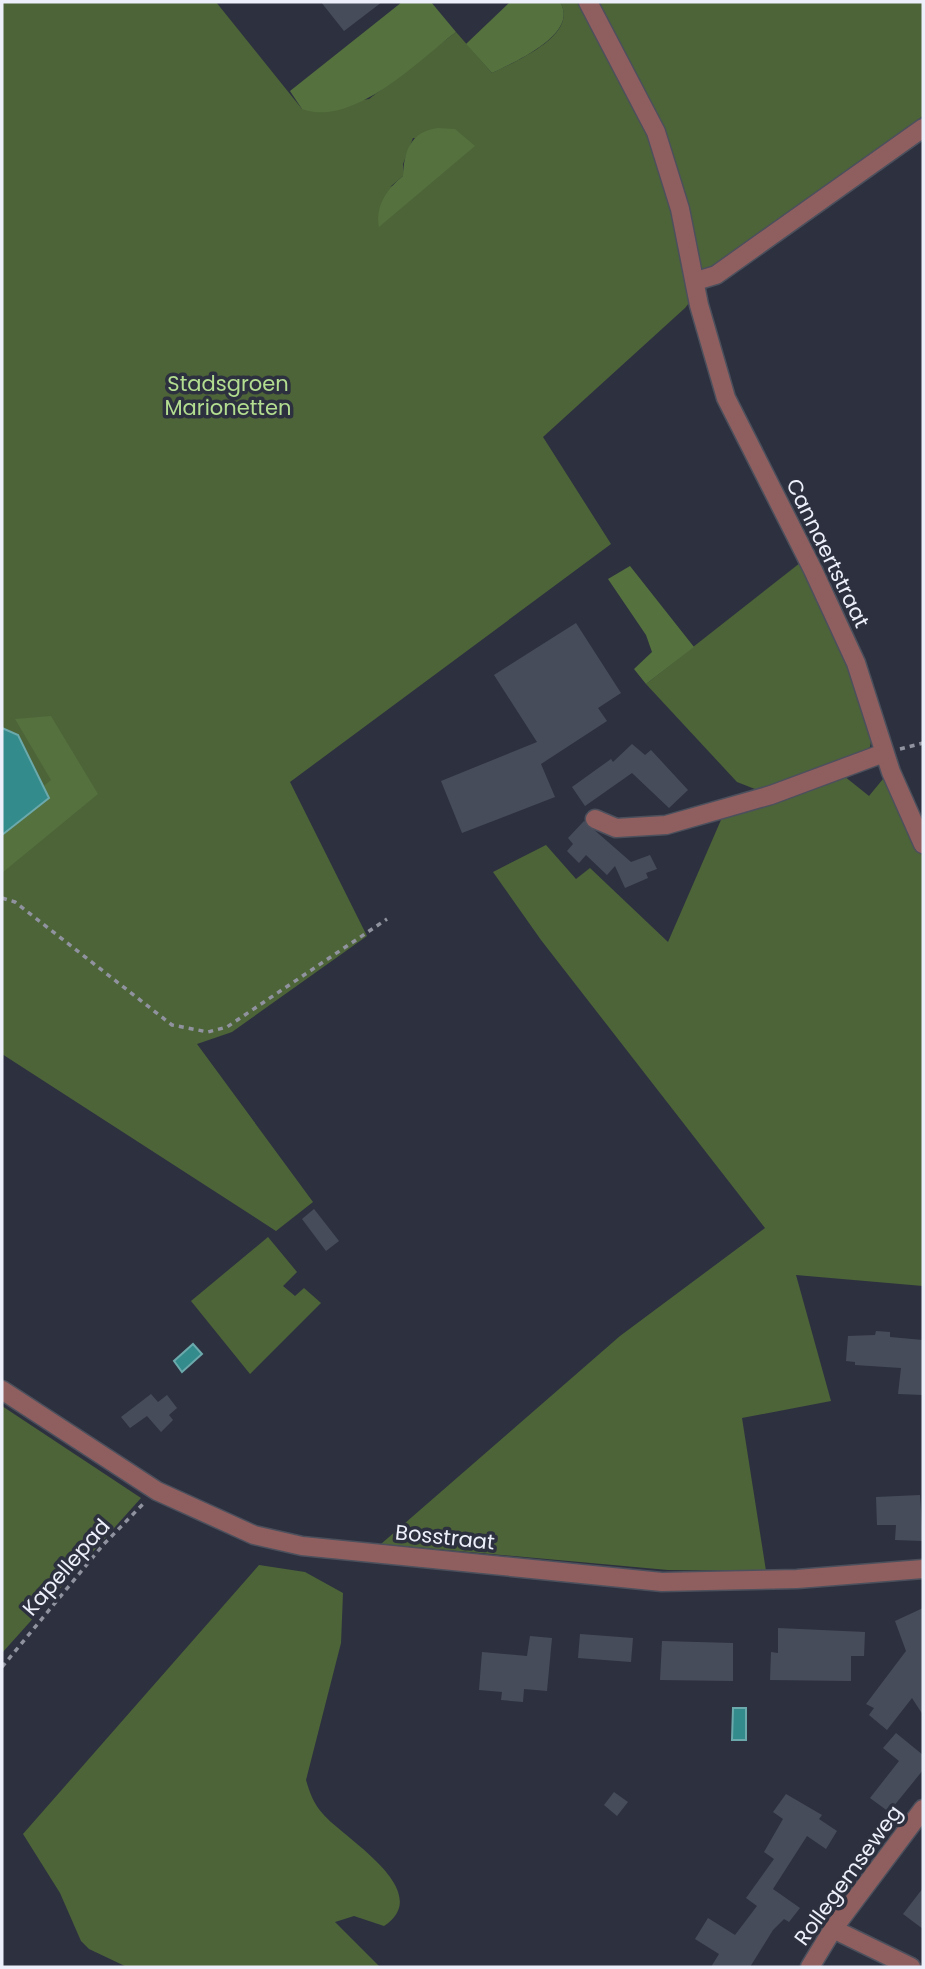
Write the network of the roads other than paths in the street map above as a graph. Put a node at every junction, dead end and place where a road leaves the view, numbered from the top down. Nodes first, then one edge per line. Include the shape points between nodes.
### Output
1 (588, 2) edge
2 (923, 128) edge
3 (696, 281) junction
4 (884, 753) junction
5 (594, 819) dead end
6 (923, 844) edge
7 (2, 1390) edge
8 (923, 1569) edge
9 (923, 1809) edge
10 (833, 1929) junction
11 (810, 1967) edge
12 (911, 1967) edge

1 - 3 street, Cannaertstraat via 656,132
2 - 3 street via 716,275
3 - 4 street, Cannaertstraat via 726,398 856,663
4 - 5 street via 666,825 616,828
4 - 6 street, Cannaertstraat
7 - 8 street, Bosstraat via 157,1491 254,1535 302,1546 662,1582 809,1579
9 - 10 street, Rollegemseweg
10 - 11 street, Rollegemseweg
10 - 12 street

